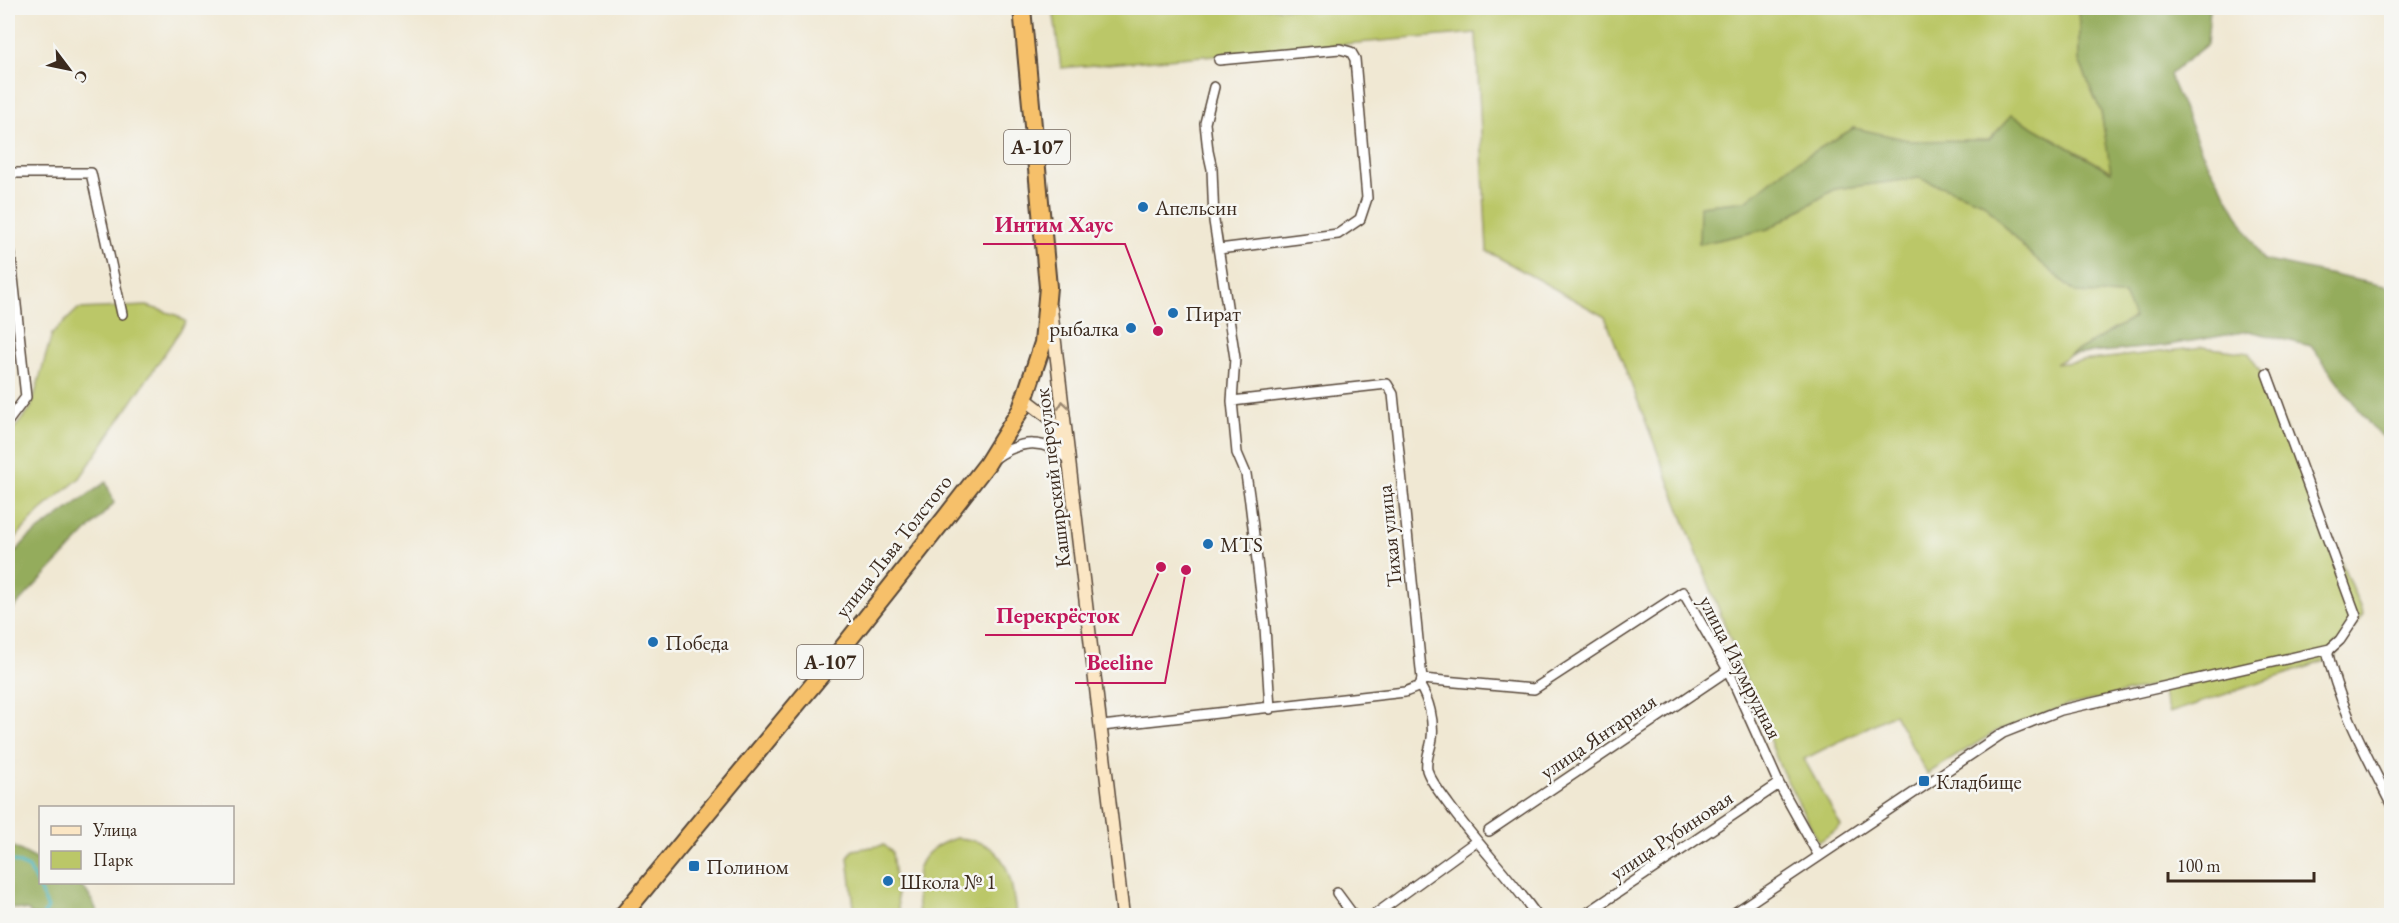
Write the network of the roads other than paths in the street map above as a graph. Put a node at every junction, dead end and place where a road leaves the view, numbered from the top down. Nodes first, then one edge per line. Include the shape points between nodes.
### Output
1 (1022, 8) edge
2 (1219, 60) dead end
3 (1214, 87) dead end
4 (8, 173) edge
5 (8, 231) edge
6 (1220, 249) junction
7 (1048, 286) junction
8 (122, 314) dead end
9 (2267, 374) dead end
10 (1025, 399) junction
11 (1232, 401) junction
12 (8, 421) edge
13 (1071, 463) junction
14 (987, 464) junction
15 (2327, 650) junction
16 (1728, 670) junction
17 (1421, 682) junction
18 (1270, 709) junction
19 (1102, 726) junction
20 (1779, 784) junction
21 (2391, 806) edge
22 (1489, 831) dead end
23 (1475, 842) junction
24 (1819, 856) junction
25 (1337, 893) dead end
26 (622, 915) edge
27 (1123, 915) edge
28 (1354, 915) edge
29 (1373, 915) edge
30 (1538, 915) edge
31 (1583, 915) edge
32 (1730, 915) edge

1 - 7 highway, А-107
2 - 6 street via 1340,49 1351,52 1355,59 1367,198 1360,219 1338,234
3 - 6 street via 1205,123
4 - 8 street via 91,173
5 - 12 street via 26,397
6 - 11 street via 1235,358
7 - 10 highway, улица Льва Толстого / А-107 via 1043,343
13 -> 7 main road, Каширский переулок
9 - 15 street via 2356,616 2340,640
10 - 13 main road via 1050,418
10 - 14 highway, улица Льва Толстого / А-107
11 - 17 street, Тихая улица via 1387,384 1393,394
11 - 18 street via 1237,453 1246,474 1250,502
13 - 14 street via 1054,448 1029,442 1001,453
13 - 19 main road, Каширский переулок
14 - 26 highway, улица Льва Толстого / А-107
15 - 21 street via 2359,739
15 - 24 street via 2061,710 2003,734
16 - 17 street, улица Изумрудная via 1683,592 1534,689
16 - 20 street, улица Изумрудная
16 - 22 street, улица Янтарная
17 - 18 street via 1405,692
17 - 23 street, Тихая улица via 1432,724 1427,762 1432,781
18 - 19 street
19 - 27 main road, Каширский переулок
20 - 24 street, улица Изумрудная
20 - 31 street, улица Рубиновая
23 - 29 street
23 - 30 street
24 - 32 street
25 - 28 street

